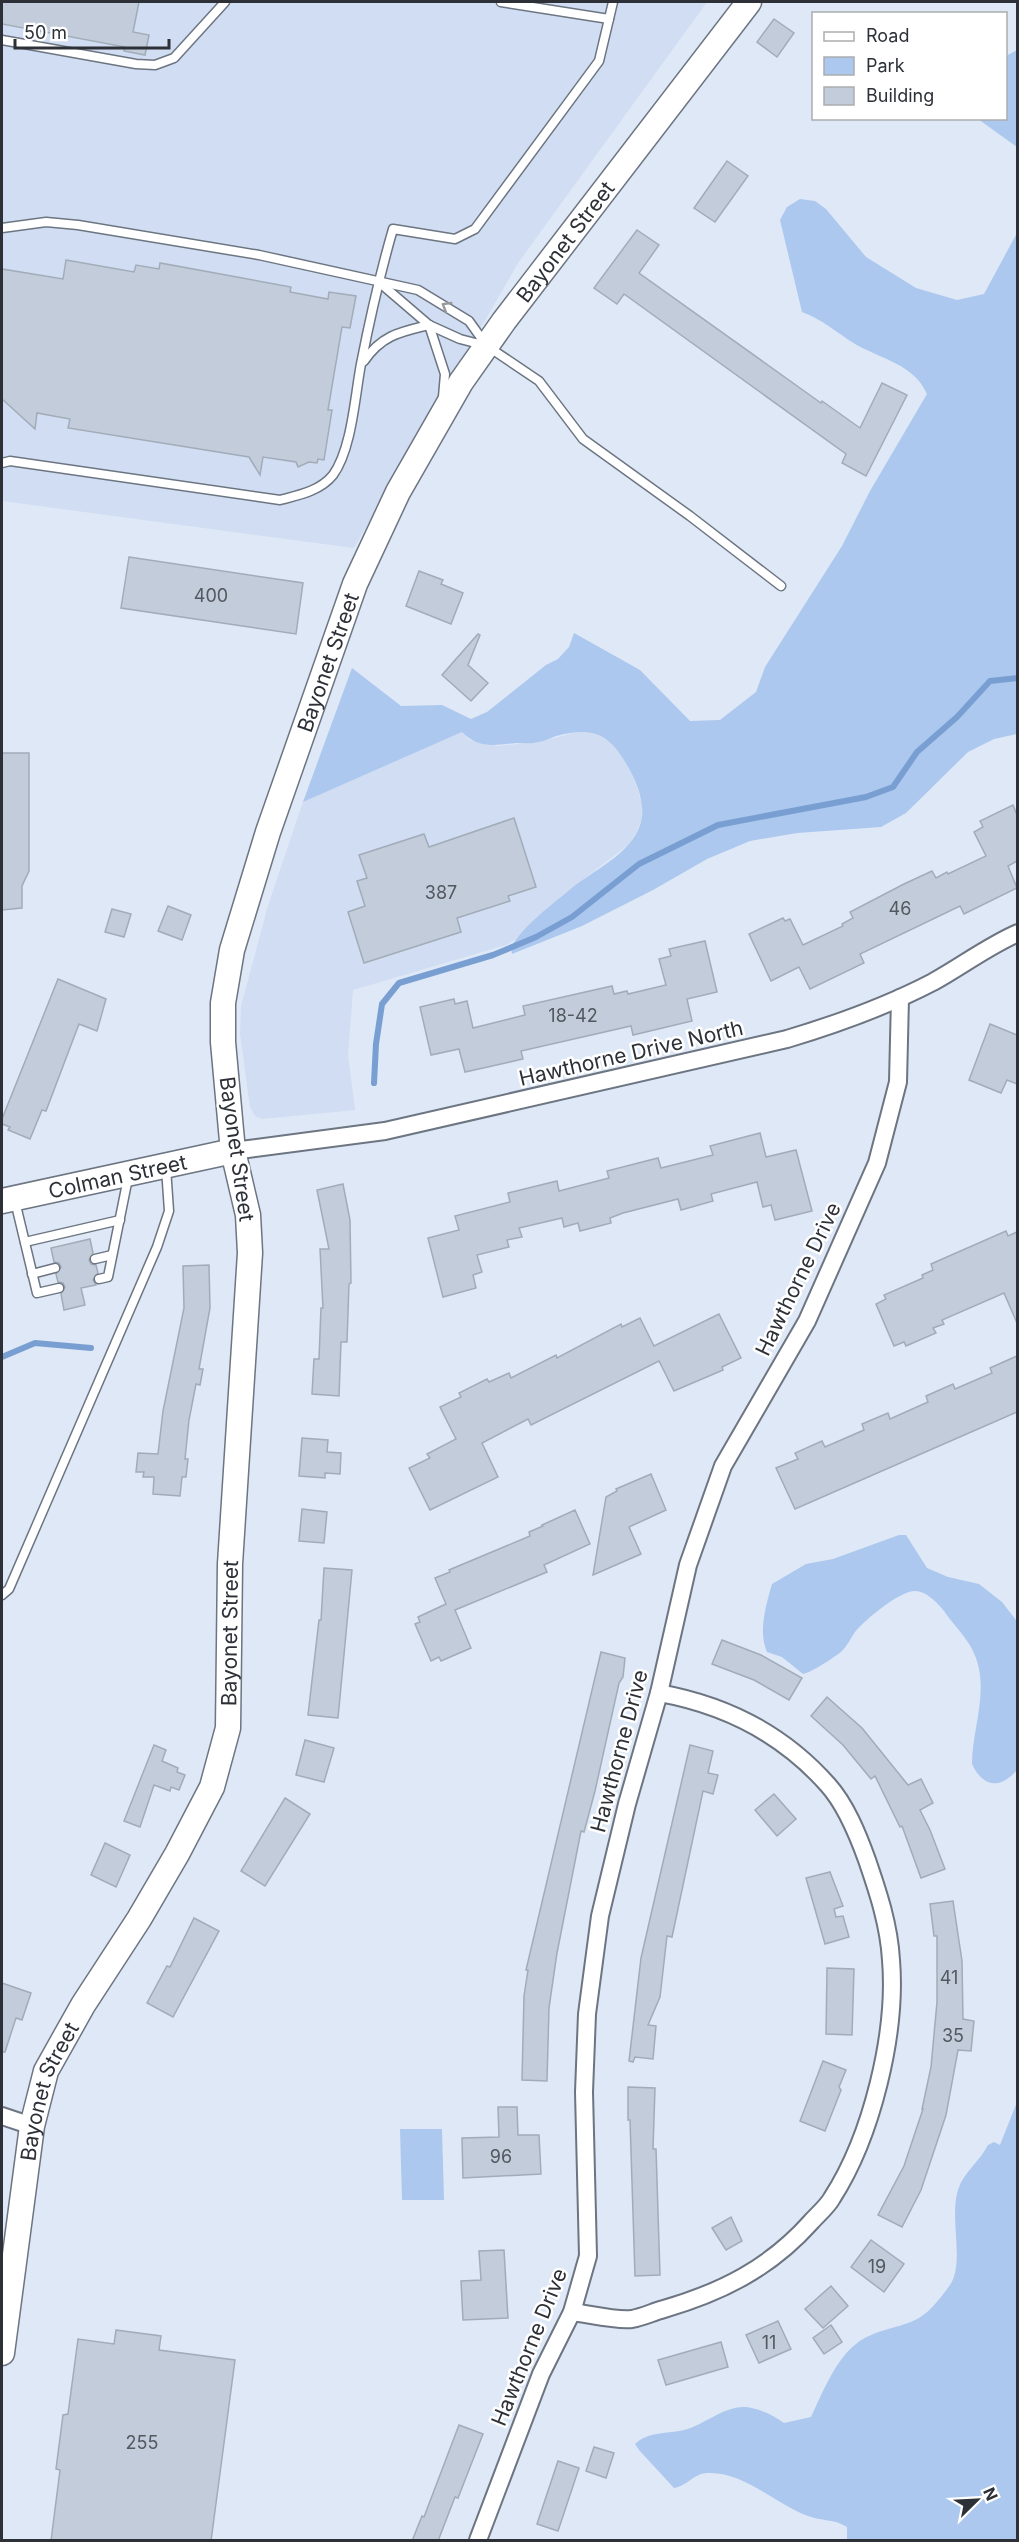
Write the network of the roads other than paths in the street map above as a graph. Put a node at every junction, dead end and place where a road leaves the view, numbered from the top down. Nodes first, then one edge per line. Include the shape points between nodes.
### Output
1 (225, 2) edge
2 (501, 2) edge
3 (613, 2) edge
4 (749, 2) edge
5 (609, 19) junction
6 (2, 40) edge
7 (2, 228) edge
8 (377, 281) junction
9 (429, 325) junction
10 (487, 346) junction
11 (362, 364) junction
12 (442, 415) junction
13 (2, 463) edge
14 (781, 586) dead end
15 (1017, 933) edge
16 (900, 998) junction
17 (234, 1151) junction
18 (166, 1164) junction
19 (130, 1173) junction
20 (8, 1199) edge
21 (120, 1220) junction
22 (25, 1242) junction
23 (112, 1255) junction
24 (94, 1259) dead end
25 (55, 1268) dead end
26 (32, 1274) junction
27 (99, 1279) dead end
28 (59, 1288) dead end
29 (2, 1596) edge
30 (659, 1693) junction
31 (2, 2116) edge
32 (32, 2126) junction
33 (572, 2312) junction
34 (2, 2354) edge
35 (478, 2541) edge

1 - 6 lane via 174,58 155,65
2 - 5 lane
3 - 5 lane
4 - 10 street, Bayonet Street
5 - 8 lane via 599,62 475,229 455,239 393,229
7 - 8 lane via 46,222 78,225 259,255
8 - 9 lane
10 -> 8 lane via 469,321 418,290
8 - 11 lane
9 - 10 lane
9 - 11 lane via 382,340
9 - 12 lane via 445,374
10 - 12 street, Bayonet Street
10 - 14 lane via 539,381 583,439
11 - 13 lane via 346,445 334,473 322,486 280,500 10,461
12 - 17 street, Bayonet Street via 398,492 356,584 280,794 232,950 223,1003 223,1042
15 - 16 street, Hawthorne Drive North
16 - 17 street, Hawthorne Drive North via 819,1030 735,1053 385,1131
16 - 30 street, Hawthorne Drive via 898,1082 877,1162 807,1321 723,1466 688,1565
17 - 18 street, Colman Street
17 - 32 street, Bayonet Street via 248,1215 250,1253 230,1564 228,1728 212,1787 177,1854 46,2071
18 - 19 street, Colman Street
18 - 29 lane via 169,1211 157,1246 9,1589
19 - 20 street, Colman Street
19 - 21 lane
20 - 22 lane
21 - 22 lane
21 - 23 lane
22 - 26 lane
23 - 24 lane
23 - 27 lane via 108,1277
25 - 26 lane
26 - 28 lane via 37,1293
30 - 33 street, Hawthorne Drive via 600,1916 587,2014 584,2092 588,2256
30 - 33 street via 690,1698 743,1719 791,1748 830,1787 857,1833 880,1897 891,1959 891,2027 879,2083 860,2141 832,2198 793,2242 750,2275 695,2300 631,2319
31 - 32 street
32 - 34 street, Bayonet Street
33 - 35 street, Hawthorne Drive via 541,2374

